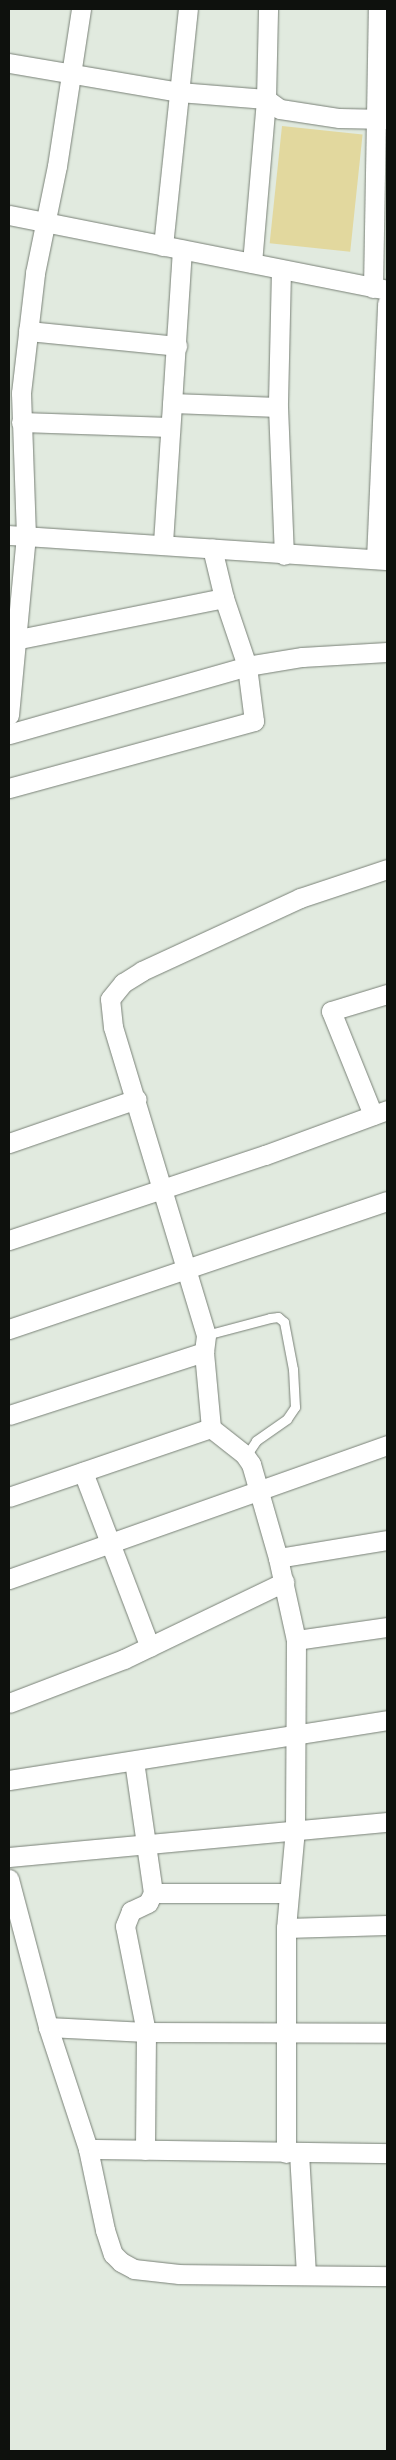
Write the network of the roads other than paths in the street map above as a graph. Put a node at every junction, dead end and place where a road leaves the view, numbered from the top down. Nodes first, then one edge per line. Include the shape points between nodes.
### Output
1 (81, 9) edge
2 (188, 9) edge
3 (268, 9) edge
4 (378, 9) edge
5 (9, 63) edge
6 (72, 74) junction
7 (179, 92) junction
8 (266, 99) junction
9 (382, 119) edge
10 (9, 215) edge
11 (46, 222) junction
12 (163, 246) junction
13 (182, 250) junction
14 (252, 263) junction
15 (282, 270) junction
16 (380, 289) edge
17 (387, 303) edge
18 (28, 331) junction
19 (177, 346) junction
20 (15, 392) edge
21 (172, 403) junction
22 (278, 407) junction
23 (21, 422) junction
24 (170, 427) junction
25 (18, 535) edge
26 (162, 543) junction
27 (212, 548) junction
28 (284, 555) junction
29 (381, 560) edge
30 (224, 598) junction
31 (18, 639) junction
32 (387, 652) edge
33 (247, 666) junction
34 (9, 715) edge
35 (9, 734) edge
36 (9, 788) edge
37 (387, 869) edge
38 (387, 994) edge
39 (137, 1099) junction
40 (380, 1112) edge
41 (9, 1143) edge
42 (164, 1189) junction
43 (387, 1200) edge
44 (9, 1240) edge
45 (188, 1269) junction
46 (9, 1330) edge
47 (205, 1344) junction
48 (9, 1415) edge
49 (211, 1428) junction
50 (387, 1445) edge
51 (246, 1456) junction
52 (83, 1472) junction
53 (258, 1493) junction
54 (9, 1497) edge
55 (387, 1540) edge
56 (113, 1543) junction
57 (278, 1558) junction
58 (9, 1579) edge
59 (284, 1582) junction
60 (387, 1627) edge
61 (296, 1640) junction
62 (150, 1647) junction
63 (9, 1703) edge
64 (387, 1720) edge
65 (297, 1732) junction
66 (134, 1761) junction
67 (9, 1780) edge
68 (387, 1822) edge
69 (295, 1829) junction
70 (147, 1845) junction
71 (9, 1857) edge
72 (9, 1879) edge
73 (154, 1893) junction
74 (288, 1893) junction
75 (387, 1925) edge
76 (286, 1928) junction
77 (48, 2027) junction
78 (146, 2032) junction
79 (387, 2033) edge
80 (284, 2034) junction
81 (88, 2149) junction
82 (145, 2150) junction
83 (292, 2153) junction
84 (387, 2153) edge
85 (306, 2275) junction
86 (387, 2276) edge

1 - 6 street
2 - 7 street
3 - 8 street
4 - 9 street
5 - 6 street
6 - 7 street
6 - 11 street
7 - 8 street
7 - 12 street
8 - 9 street via 280,109 339,118
8 - 14 street
9 - 16 street
10 - 11 street
11 - 12 street
11 - 18 street via 35,273
12 - 13 street
13 - 14 street
13 - 19 street
14 - 15 street
15 - 16 street
15 - 22 street
17 - 29 street
18 - 19 street
18 - 20 street
19 - 21 street
20 - 23 street
21 - 22 street
21 - 24 street
22 - 28 street
23 - 24 street
23 - 25 street
24 - 26 street
25 - 26 street
25 - 31 street
26 - 27 street
27 - 28 street
27 - 30 street
28 - 29 street
30 - 31 street
30 - 33 street
31 - 34 street
32 - 33 street via 302,657
33 - 35 street
33 - 36 street via 254,722
37 - 39 street via 300,898 142,971 124,983 110,1000 109,1011
38 - 40 street via 332,1011
39 - 41 street
39 - 42 street
40 - 42 street
42 - 44 street
42 - 45 street
43 - 45 street
45 - 46 street
45 - 47 street
47 - 48 street
47 - 49 street
47 - 51 lane via 270,1318 278,1317 284,1322 293,1369 295,1407 287,1419 256,1441
49 - 51 street
49 - 52 street
50 - 53 street
51 - 53 street
52 - 54 street
52 - 56 street
53 - 56 street
53 - 57 street
55 - 57 street
56 - 58 street
56 - 62 street
57 - 59 street
59 - 61 street
59 - 62 street
60 - 61 street
61 - 65 street
62 - 63 street
64 - 65 street
65 - 66 street
65 - 69 street
66 - 67 street
66 - 70 street
68 - 69 street
69 - 70 street
69 - 74 street
70 - 71 street
70 - 73 street
72 - 77 street
73 - 74 street
73 - 78 street via 148,1903 130,1911 125,1926
74 - 76 street
75 - 76 street
76 - 80 street
77 - 78 street
77 - 81 street
78 - 80 street
78 - 82 street
79 - 80 street
80 - 83 street
81 - 82 street
81 - 85 street via 105,2230 113,2254 121,2262 134,2269 179,2274
82 - 83 street
83 - 84 street
83 - 85 street
85 - 86 street

